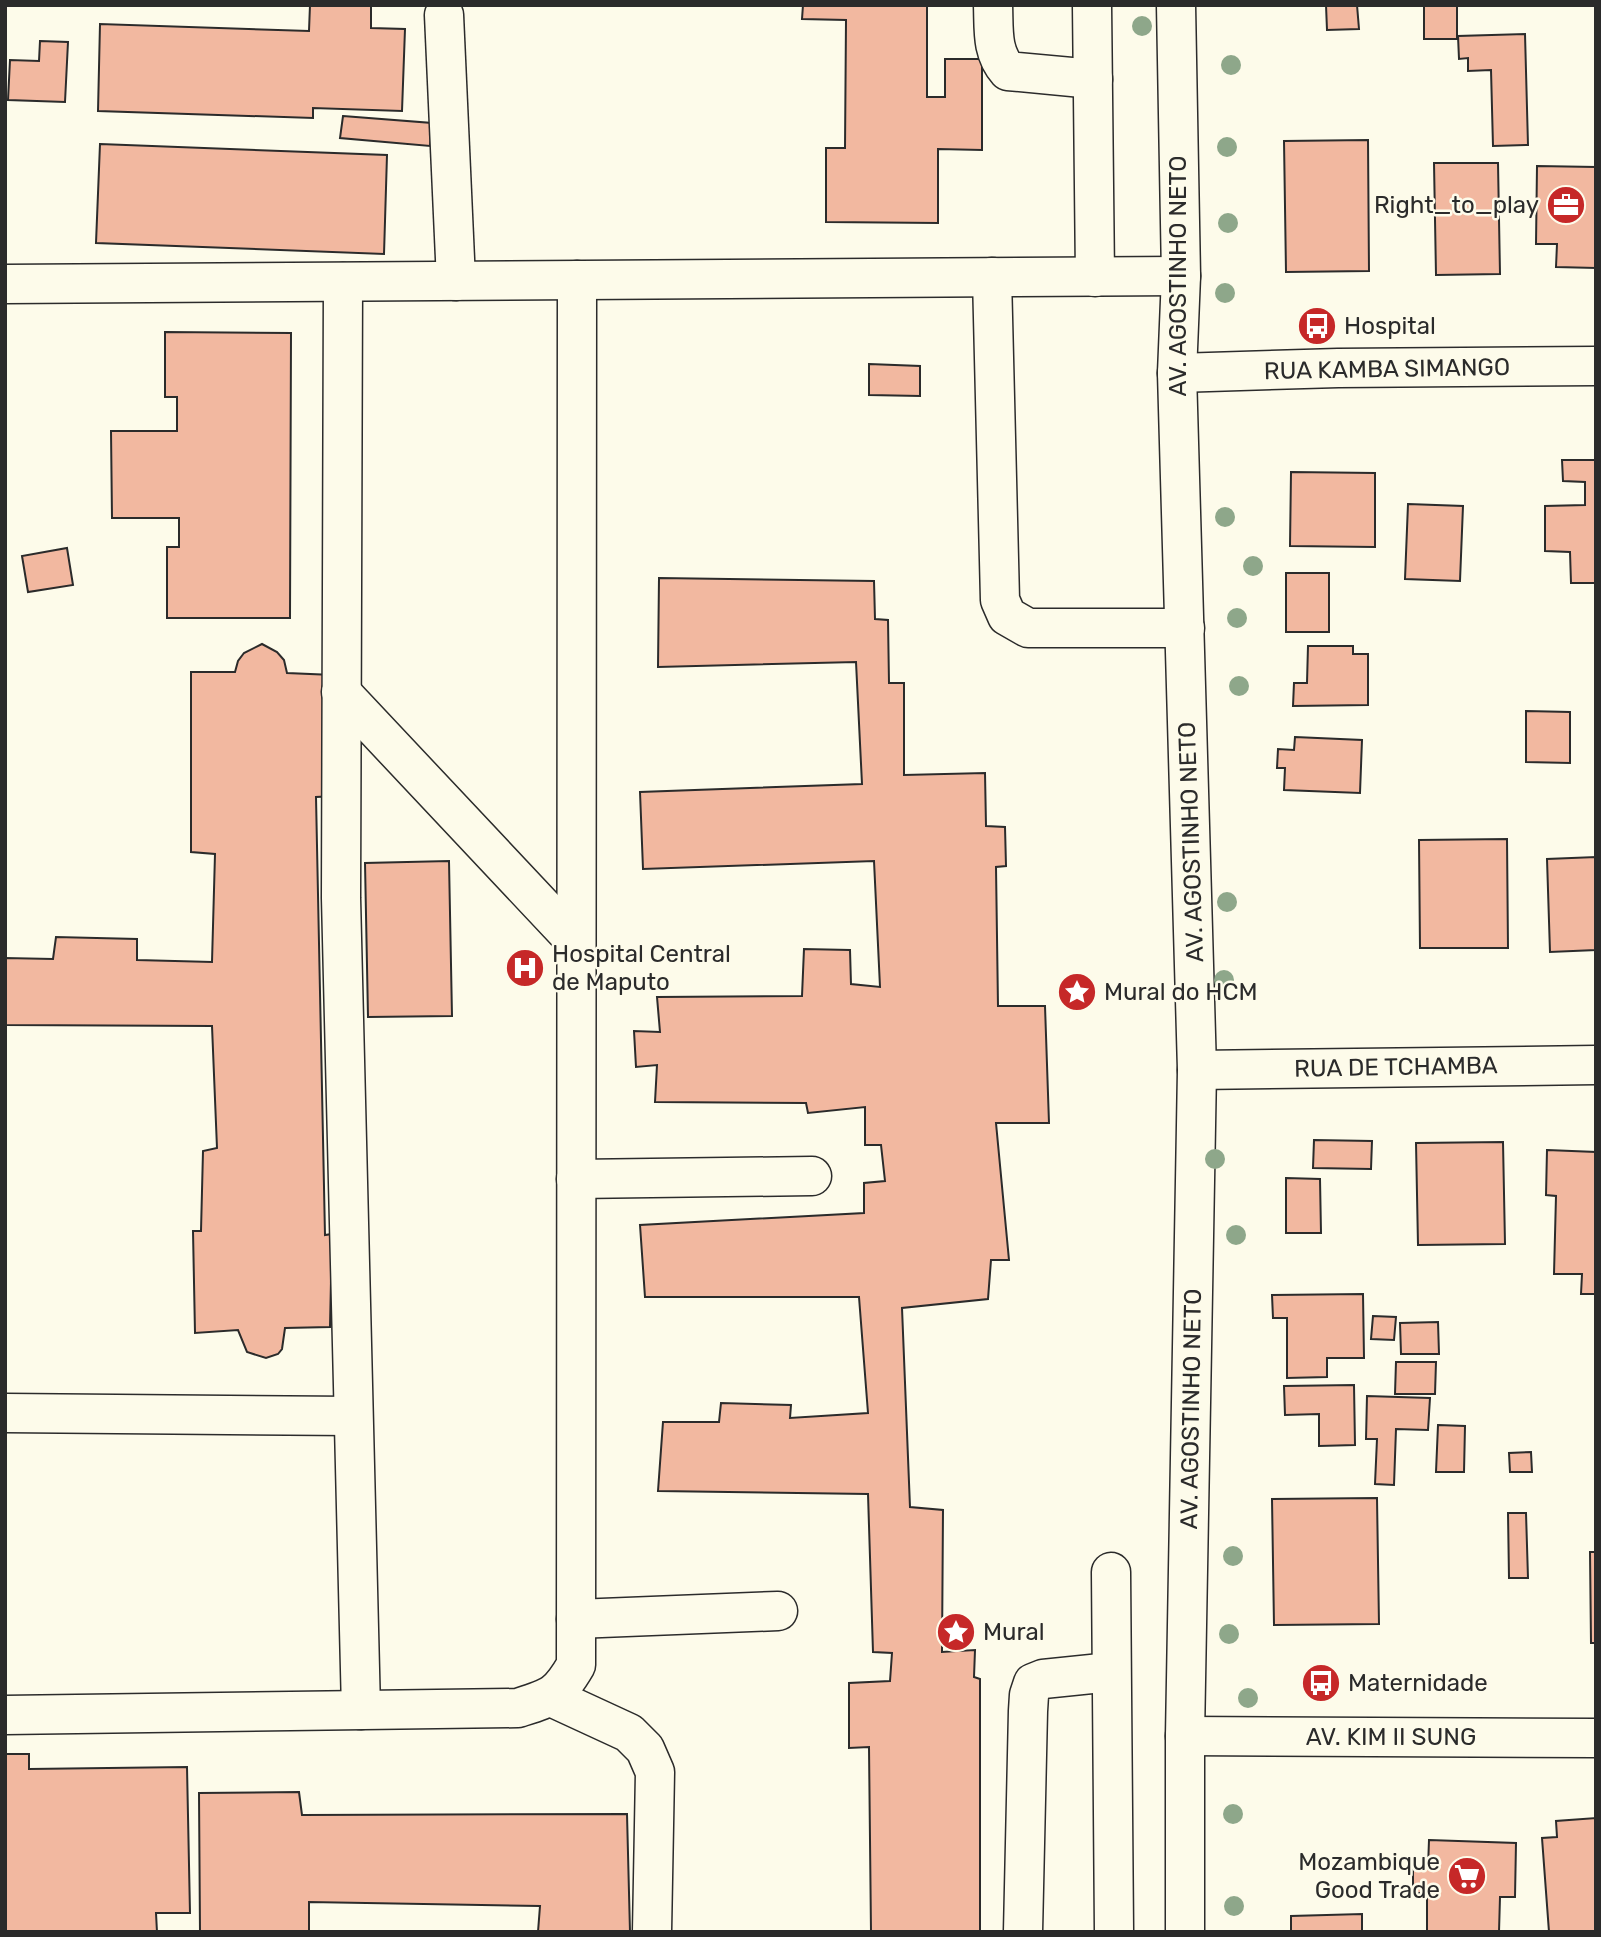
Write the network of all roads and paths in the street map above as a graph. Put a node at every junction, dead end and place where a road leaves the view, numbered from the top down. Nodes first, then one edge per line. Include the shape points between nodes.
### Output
1 (993, 5) edge
2 (1092, 5) edge
3 (1176, 5) edge
4 (444, 15) dead end
5 (1093, 79) junction
6 (1181, 276) junction
7 (1095, 277) junction
8 (992, 278) junction
9 (577, 280) junction
10 (456, 281) junction
11 (343, 282) junction
12 (5, 284) edge
13 (1596, 366) edge
14 (1177, 373) junction
15 (1185, 628) junction
16 (341, 692) junction
17 (576, 942) junction
18 (1596, 1065) edge
19 (1197, 1070) junction
20 (813, 1176) dead end
21 (576, 1179) junction
22 (5, 1413) edge
23 (354, 1416) junction
24 (1111, 1572) dead end
25 (778, 1611) dead end
26 (576, 1619) junction
27 (1111, 1672) junction
28 (551, 1697) junction
29 (361, 1710) junction
30 (5, 1715) edge
31 (1185, 1736) junction
32 (1596, 1738) edge
33 (652, 1932) edge
34 (1023, 1932) edge
35 (1114, 1932) edge
36 (1185, 1932) edge

1 - 5 street via 998,60 1008,71
2 - 5 street
3 - 6 street, AV. AGOSTINHO NETO
4 - 10 street
5 - 7 street
6 - 7 street
6 - 14 street, AV. AGOSTINHO NETO
7 - 8 street
8 - 9 street
8 - 15 street via 1000,600 1007,616 1028,628
9 - 10 street
9 - 17 street
10 - 11 street
11 - 12 street
11 - 16 street
13 - 14 street, RUA KAMBA SIMANGO
14 - 15 street, AV. AGOSTINHO NETO
15 - 19 street, AV. AGOSTINHO NETO
16 - 17 street
16 - 23 street via 341,898
17 - 21 street
18 - 19 street, RUA DE TCHAMBA
19 - 31 street, AV. AGOSTINHO NETO
20 - 21 street
21 - 26 street
22 - 23 street
23 - 29 street
24 - 27 street
25 - 26 street
26 - 28 street via 576,1665
27 - 34 street via 1033,1683 1028,1711
27 - 35 street
28 - 29 street via 518,1708
28 - 33 street via 629,1732 645,1749 655,1772
29 - 30 street
31 - 32 street, AV. KIM II SUNG
31 - 36 street, AV. AGOSTINHO NETO

